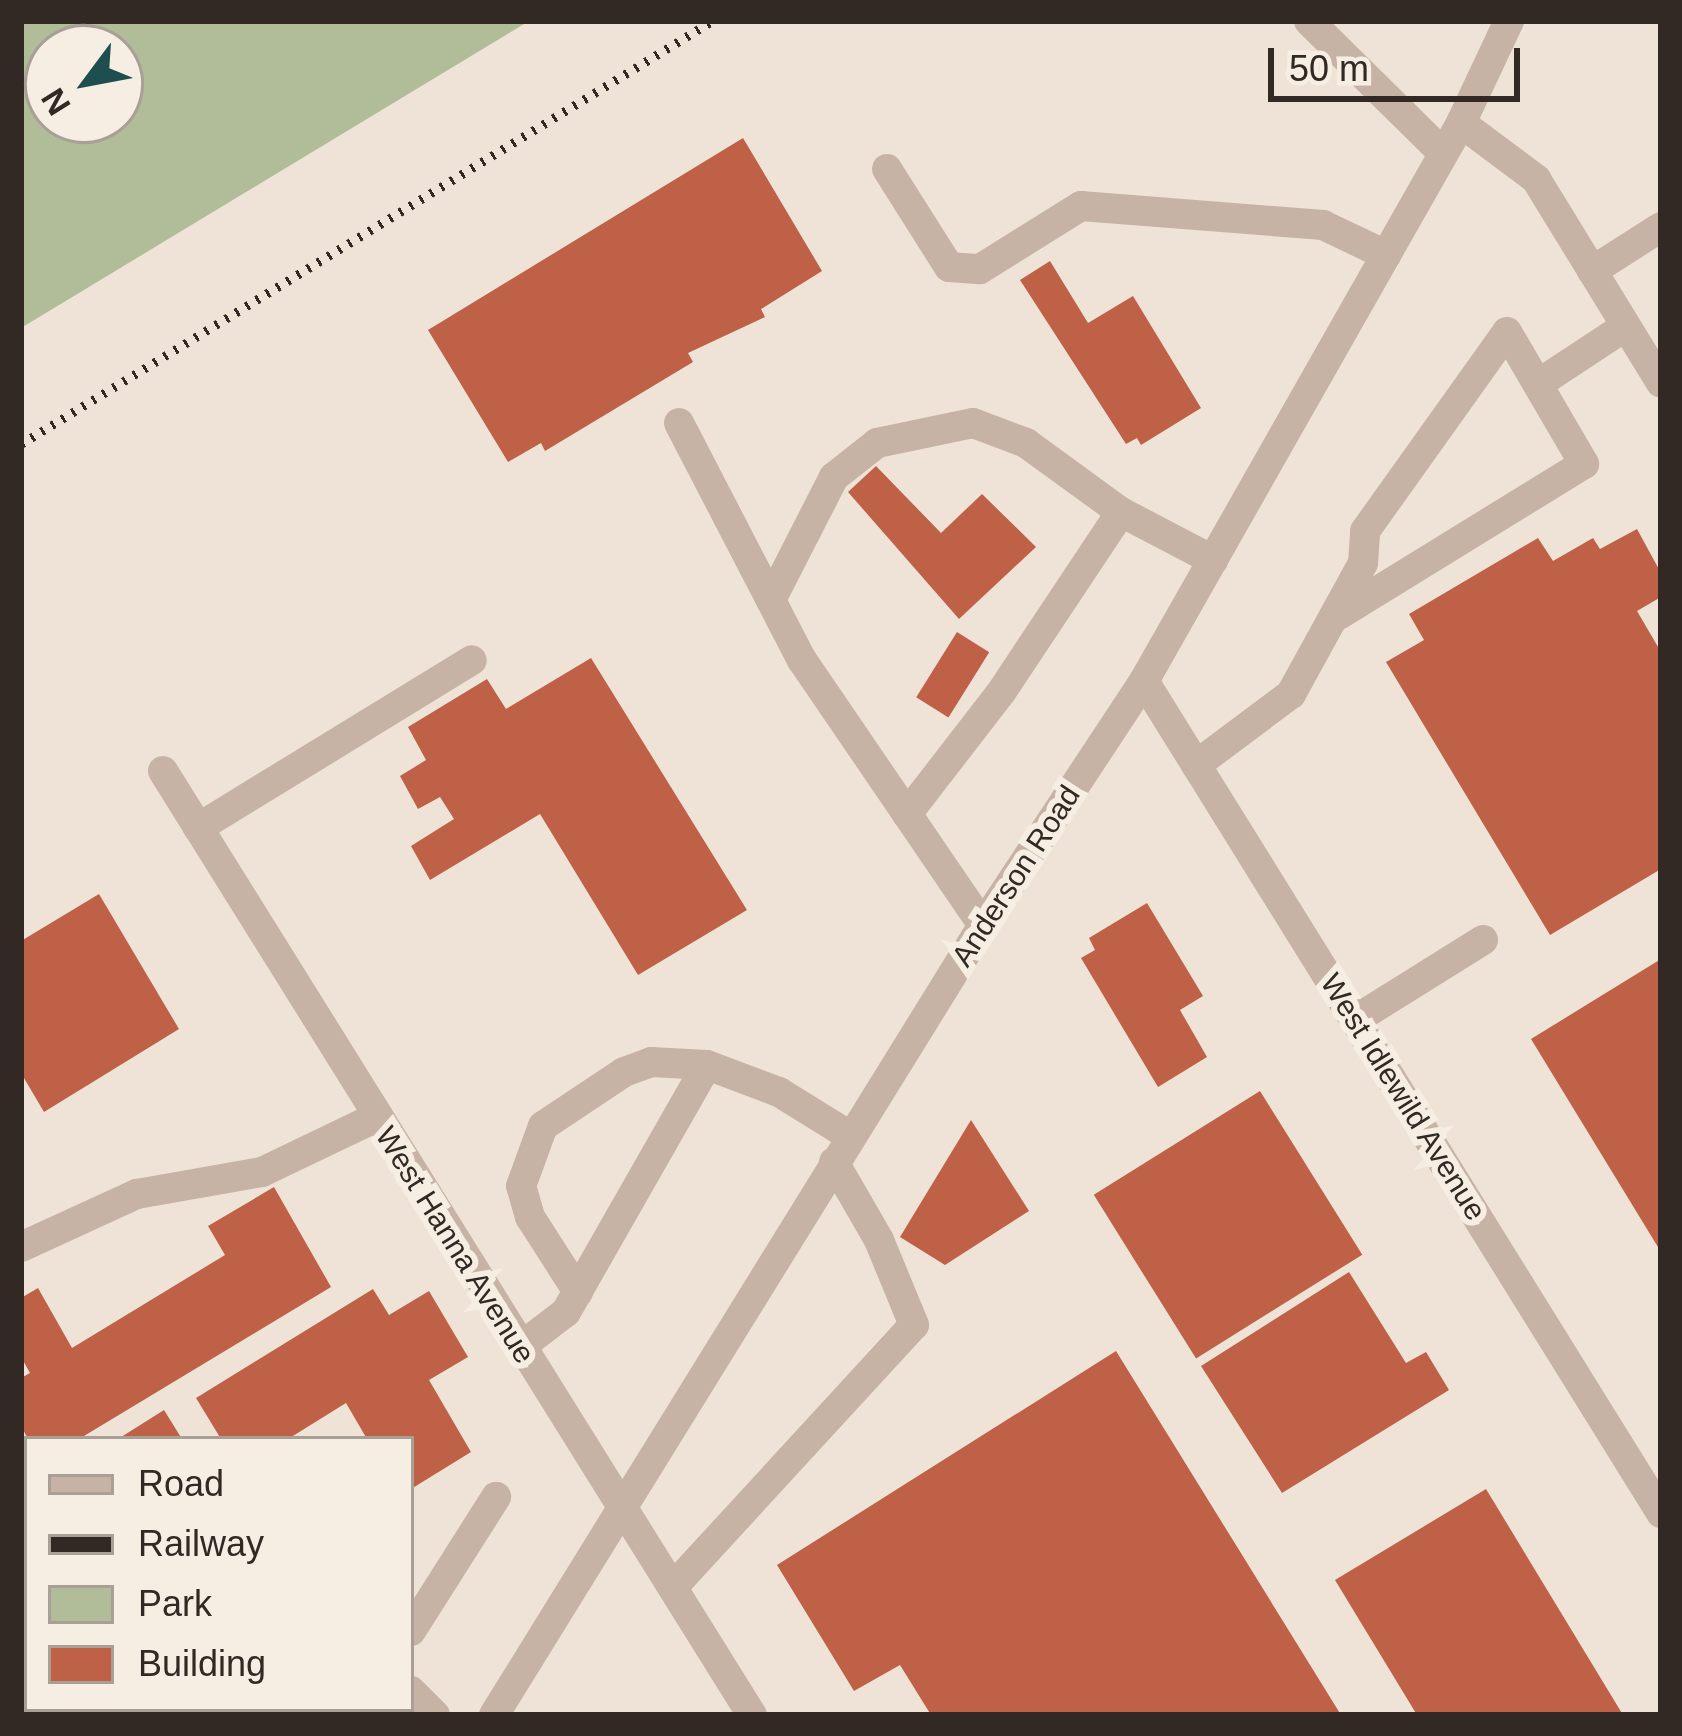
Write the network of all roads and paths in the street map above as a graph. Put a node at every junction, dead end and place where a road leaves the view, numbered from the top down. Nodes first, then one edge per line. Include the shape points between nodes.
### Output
1 (1309, 21) edge
2 (1509, 21) edge
3 (1461, 123) junction
4 (1443, 153) junction
5 (887, 170) dead end
6 (1661, 227) edge
7 (1386, 255) junction
8 (1592, 271) junction
9 (1626, 326) junction
10 (1661, 383) edge
11 (1538, 384) junction
12 (679, 423) dead end
13 (1121, 512) junction
14 (1213, 560) junction
15 (771, 601) junction
16 (1339, 615) junction
17 (472, 660) dead end
18 (1144, 681) junction
19 (1196, 765) junction
20 (163, 771) dead end
21 (907, 814) junction
22 (198, 828) junction
23 (982, 926) junction
24 (1483, 940) dead end
25 (1354, 1019) junction
26 (707, 1065) junction
27 (377, 1117) junction
28 (842, 1149) junction
29 (21, 1247) edge
30 (578, 1292) junction
31 (519, 1348) junction
32 (496, 1497) dead end
33 (621, 1513) junction
34 (1661, 1513) edge
35 (673, 1587) junction
36 (414, 1626) edge
37 (414, 1693) edge
38 (435, 1715) edge
39 (494, 1715) edge
40 (752, 1715) edge

1 - 4 street
2 - 3 street, Anderson Road
3 - 4 street, Anderson Road
3 - 8 street via 1536,179
4 - 7 street, Anderson Road
5 - 7 street via 949,267 980,269 1082,206 1323,225
6 - 8 street
7 - 14 street, Anderson Road
8 - 9 street
9 - 10 street
9 - 11 street
11 - 16 street via 1584,464
11 - 16 street via 1507,332 1365,531 1363,563
12 - 15 street
13 - 14 street
13 - 15 street via 1026,443 973,423 877,443 834,478
13 - 21 street via 1002,691
14 - 18 street, Anderson Road
15 - 21 street
16 - 19 street via 1291,694
17 - 22 street
18 - 19 street, West Idlewild Avenue
18 - 23 street, Anderson Road
19 - 25 street, West Idlewild Avenue
20 - 22 street, West Hanna Avenue
21 - 23 street
22 - 27 street, West Hanna Avenue
23 - 28 street, Anderson Road
24 - 25 street
25 - 34 street, West Idlewild Avenue
26 - 28 street via 779,1092
26 - 30 street
26 - 30 street via 651,1062 624,1072 543,1126 521,1186 530,1217
27 - 29 street via 262,1172 137,1195
27 - 31 street, West Hanna Avenue
28 - 33 street, Anderson Road
28 - 35 street via 914,1325
30 - 31 street via 566,1312
31 - 33 street, West Hanna Avenue
32 - 36 street
33 - 35 street, West Hanna Avenue
33 - 39 street, Anderson Road
35 - 40 street, West Hanna Avenue
37 - 38 street

